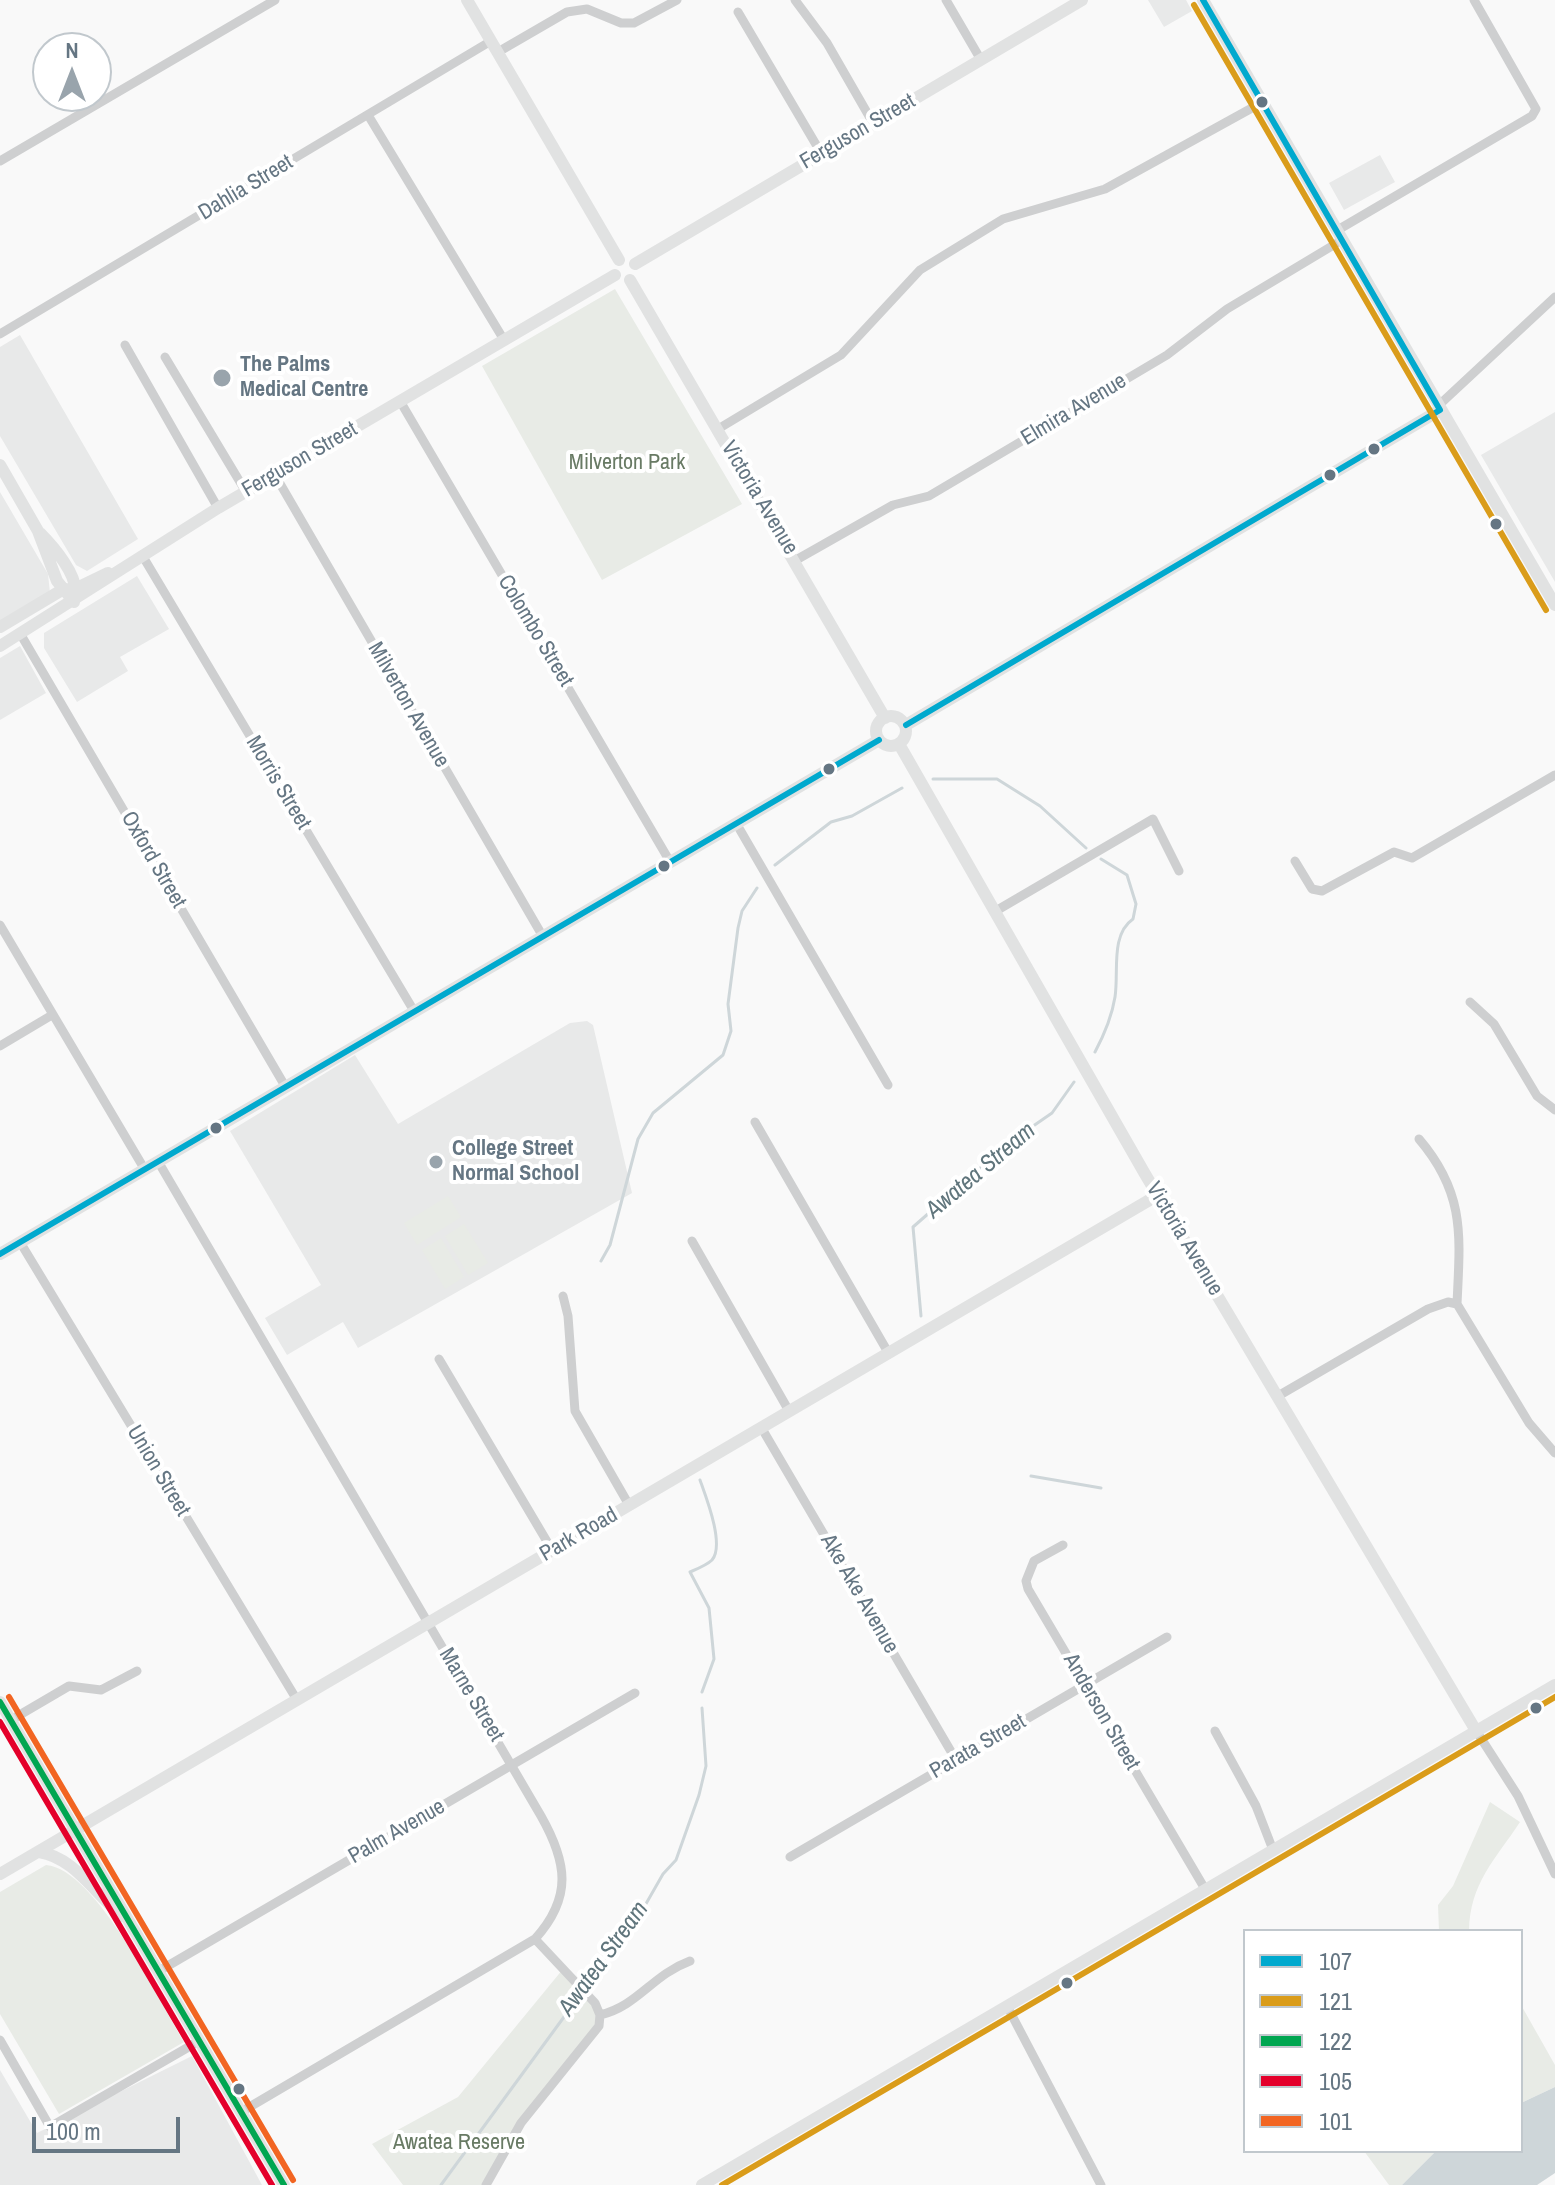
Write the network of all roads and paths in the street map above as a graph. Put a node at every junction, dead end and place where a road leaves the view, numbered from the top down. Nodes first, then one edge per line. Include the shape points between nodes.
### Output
1 (275, 0) edge
2 (467, 0) edge
3 (675, 0) edge
4 (795, 0) edge
5 (946, 0) edge
6 (1203, 0) edge
7 (1474, 0) edge
8 (1078, 1) edge
9 (738, 12) dead end
10 (495, 46) junction
11 (981, 60) junction
12 (1261, 103) junction
13 (368, 115) junction
14 (873, 123) junction
15 (821, 153) junction
16 (0, 161) edge
17 (1339, 236) junction
18 (619, 260) junction
19 (635, 264) junction
20 (615, 275) junction
21 (630, 280) junction
22 (1555, 297) edge
23 (0, 334) edge
24 (504, 340) junction
25 (125, 345) dead end
26 (165, 357) dead end
27 (400, 401) junction
28 (1439, 408) junction
29 (718, 429) junction
30 (0, 465) edge
31 (275, 475) junction
32 (246, 492) junction
33 (218, 508) junction
34 (38, 531) junction
35 (142, 555) junction
36 (796, 560) junction
37 (111, 573) junction
38 (77, 588) junction
39 (62, 590) junction
40 (74, 602) junction
41 (1555, 605) edge
42 (0, 627) edge
43 (21, 635) junction
44 (0, 646) edge
45 (885, 718) junction
46 (906, 725) junction
47 (879, 740) junction
48 (899, 744) junction
49 (1555, 775) edge
50 (736, 823) junction
51 (669, 860) junction
52 (1295, 861) dead end
53 (1179, 871) dead end
54 (994, 912) junction
55 (0, 925) edge
56 (542, 935) junction
57 (1470, 1002) dead end
58 (414, 1011) junction
59 (52, 1015) junction
60 (0, 1046) edge
61 (888, 1085) dead end
62 (285, 1086) junction
63 (1555, 1110) edge
64 (755, 1122) dead end
65 (1419, 1139) dead end
66 (159, 1163) junction
67 (145, 1170) junction
68 (1158, 1195) junction
69 (692, 1241) dead end
70 (20, 1242) junction
71 (0, 1254) edge
72 (563, 1296) dead end
73 (1457, 1304) junction
74 (889, 1354) junction
75 (439, 1359) dead end
76 (1278, 1396) junction
77 (789, 1411) junction
78 (761, 1427) junction
79 (1555, 1453) edge
80 (629, 1505) junction
81 (1063, 1545) dead end
82 (552, 1550) junction
83 (428, 1623) junction
84 (1167, 1637) dead end
85 (137, 1671) dead end
86 (1085, 1685) junction
87 (1555, 1685) edge
88 (635, 1693) dead end
89 (297, 1700) junction
90 (0, 1702) edge
91 (11, 1720) junction
92 (1475, 1729) junction
93 (1215, 1731) dead end
94 (956, 1760) junction
95 (512, 1765) junction
96 (75, 1831) junction
97 (1273, 1850) junction
98 (39, 1852) junction
99 (790, 1857) dead end
100 (0, 1874) edge
101 (1555, 1874) edge
102 (1205, 1889) junction
103 (129, 1920) junction
104 (535, 1939) junction
105 (690, 1961) dead end
106 (159, 1971) junction
107 (1007, 2006) junction
108 (600, 2015) junction
109 (0, 2040) edge
110 (199, 2041) junction
111 (241, 2112) junction
112 (284, 2185) edge
113 (486, 2185) edge
114 (702, 2185) edge
115 (1101, 2185) edge

1 - 16 street
2 - 10 street
3 - 10 street, Dahlia Street via 634,23 587,9 567,12
4 - 14 street
5 - 11 street
6 - 12 street
7 - 17 street, Elmira Avenue via 1536,109 1532,116
8 - 11 street, Ferguson Street
9 - 15 street
10 - 13 street, Dahlia Street
10 - 18 street
11 - 14 street, Ferguson Street
12 - 17 street
12 - 29 street via 1105,189 1003,219 920,270 841,355
13 - 23 street, Dahlia Street
13 - 24 street
14 - 15 street, Ferguson Street
15 - 19 street, Ferguson Street
17 - 28 street
17 - 36 street, Elmira Avenue via 1167,355 929,496 893,505
18 - 19 street via 629,258
18 - 20 street
19 - 21 street
20 - 21 street
20 - 24 street, Ferguson Street
21 - 29 street, Victoria Avenue
22 - 28 street
24 - 27 street, Ferguson Street
25 - 33 street
26 - 32 street
27 - 31 street, Ferguson Street
27 - 51 street, Colombo Street
28 - 41 street
28 - 46 street
29 - 36 street, Victoria Avenue
30 - 34 street
31 - 32 street, Ferguson Street
31 - 56 street, Milverton Avenue
32 - 33 street, Ferguson Street
33 - 35 street, Ferguson Street
34 - 38 street
34 - 39 street
35 - 37 street, Ferguson Street
35 - 58 street, Morris Street
36 - 45 street, Victoria Avenue
37 - 38 street, Ferguson Street
37 - 40 street, Ferguson Street
38 - 39 street, Ferguson Street
38 - 40 street
39 - 40 street
39 - 42 street, Ferguson Street
40 - 43 street, Ferguson Street
43 - 44 street, Ferguson Street
43 - 62 street, Oxford Street
45 - 46 street via 896,717
45 - 47 street via 876,729
46 - 48 street
47 - 48 street via 890,747
47 - 50 street
48 - 54 street, Victoria Avenue
49 - 52 street via 1412,858 1394,852 1316,892
50 - 51 street
50 - 61 street
51 - 56 street
53 - 54 street via 1153,819
54 - 68 street, Victoria Avenue
55 - 59 street
56 - 58 street
57 - 63 street via 1494,1024 1537,1096
58 - 62 street
59 - 60 street
59 - 67 street
62 - 66 street
64 - 74 street
65 - 73 street via 1448,1184 1459,1217
66 - 67 street
66 - 83 street, Marne Street
67 - 70 street
68 - 74 street, Park Road
68 - 76 street, Victoria Avenue
69 - 77 street
70 - 71 street
70 - 89 street, Union Street
72 - 80 street via 575,1411
73 - 76 street via 1428,1309
73 - 79 street via 1529,1423
74 - 77 street, Park Road
75 - 82 street
76 - 92 street, Victoria Avenue
77 - 78 street, Park Road
78 - 80 street, Park Road
78 - 94 street, Ake Ake Avenue
80 - 82 street, Park Road
81 - 86 street, Anderson Street via 1034,1561 1026,1581
82 - 83 street, Park Road
83 - 89 street, Park Road
83 - 95 street, Marne Street
84 - 86 street, Parata Street
85 - 91 street via 101,1690 69,1686
86 - 94 street, Parata Street
86 - 102 street, Anderson Street
87 - 92 street
88 - 95 street, Palm Avenue
89 - 96 street, Park Road
90 - 91 street
91 - 96 street
92 - 97 street
92 - 101 street via 1518,1796
93 - 97 street
94 - 99 street, Parata Street
95 - 104 street, Marne Street via 554,1839 562,1864 557,1907
95 - 106 street, Palm Avenue
96 - 98 street, Park Road
96 - 103 street
97 - 102 street
98 - 100 street, Park Road
98 - 103 street via 72,1865
102 - 107 street
103 - 106 street
104 - 108 street
104 - 111 street, Marne Street
105 - 108 street via 666,1970 623,2009
106 - 110 street
107 - 114 street
107 - 115 street
108 - 113 street via 599,2026 521,2123
109 - 110 street via 50,2127
110 - 111 street
111 - 112 street

